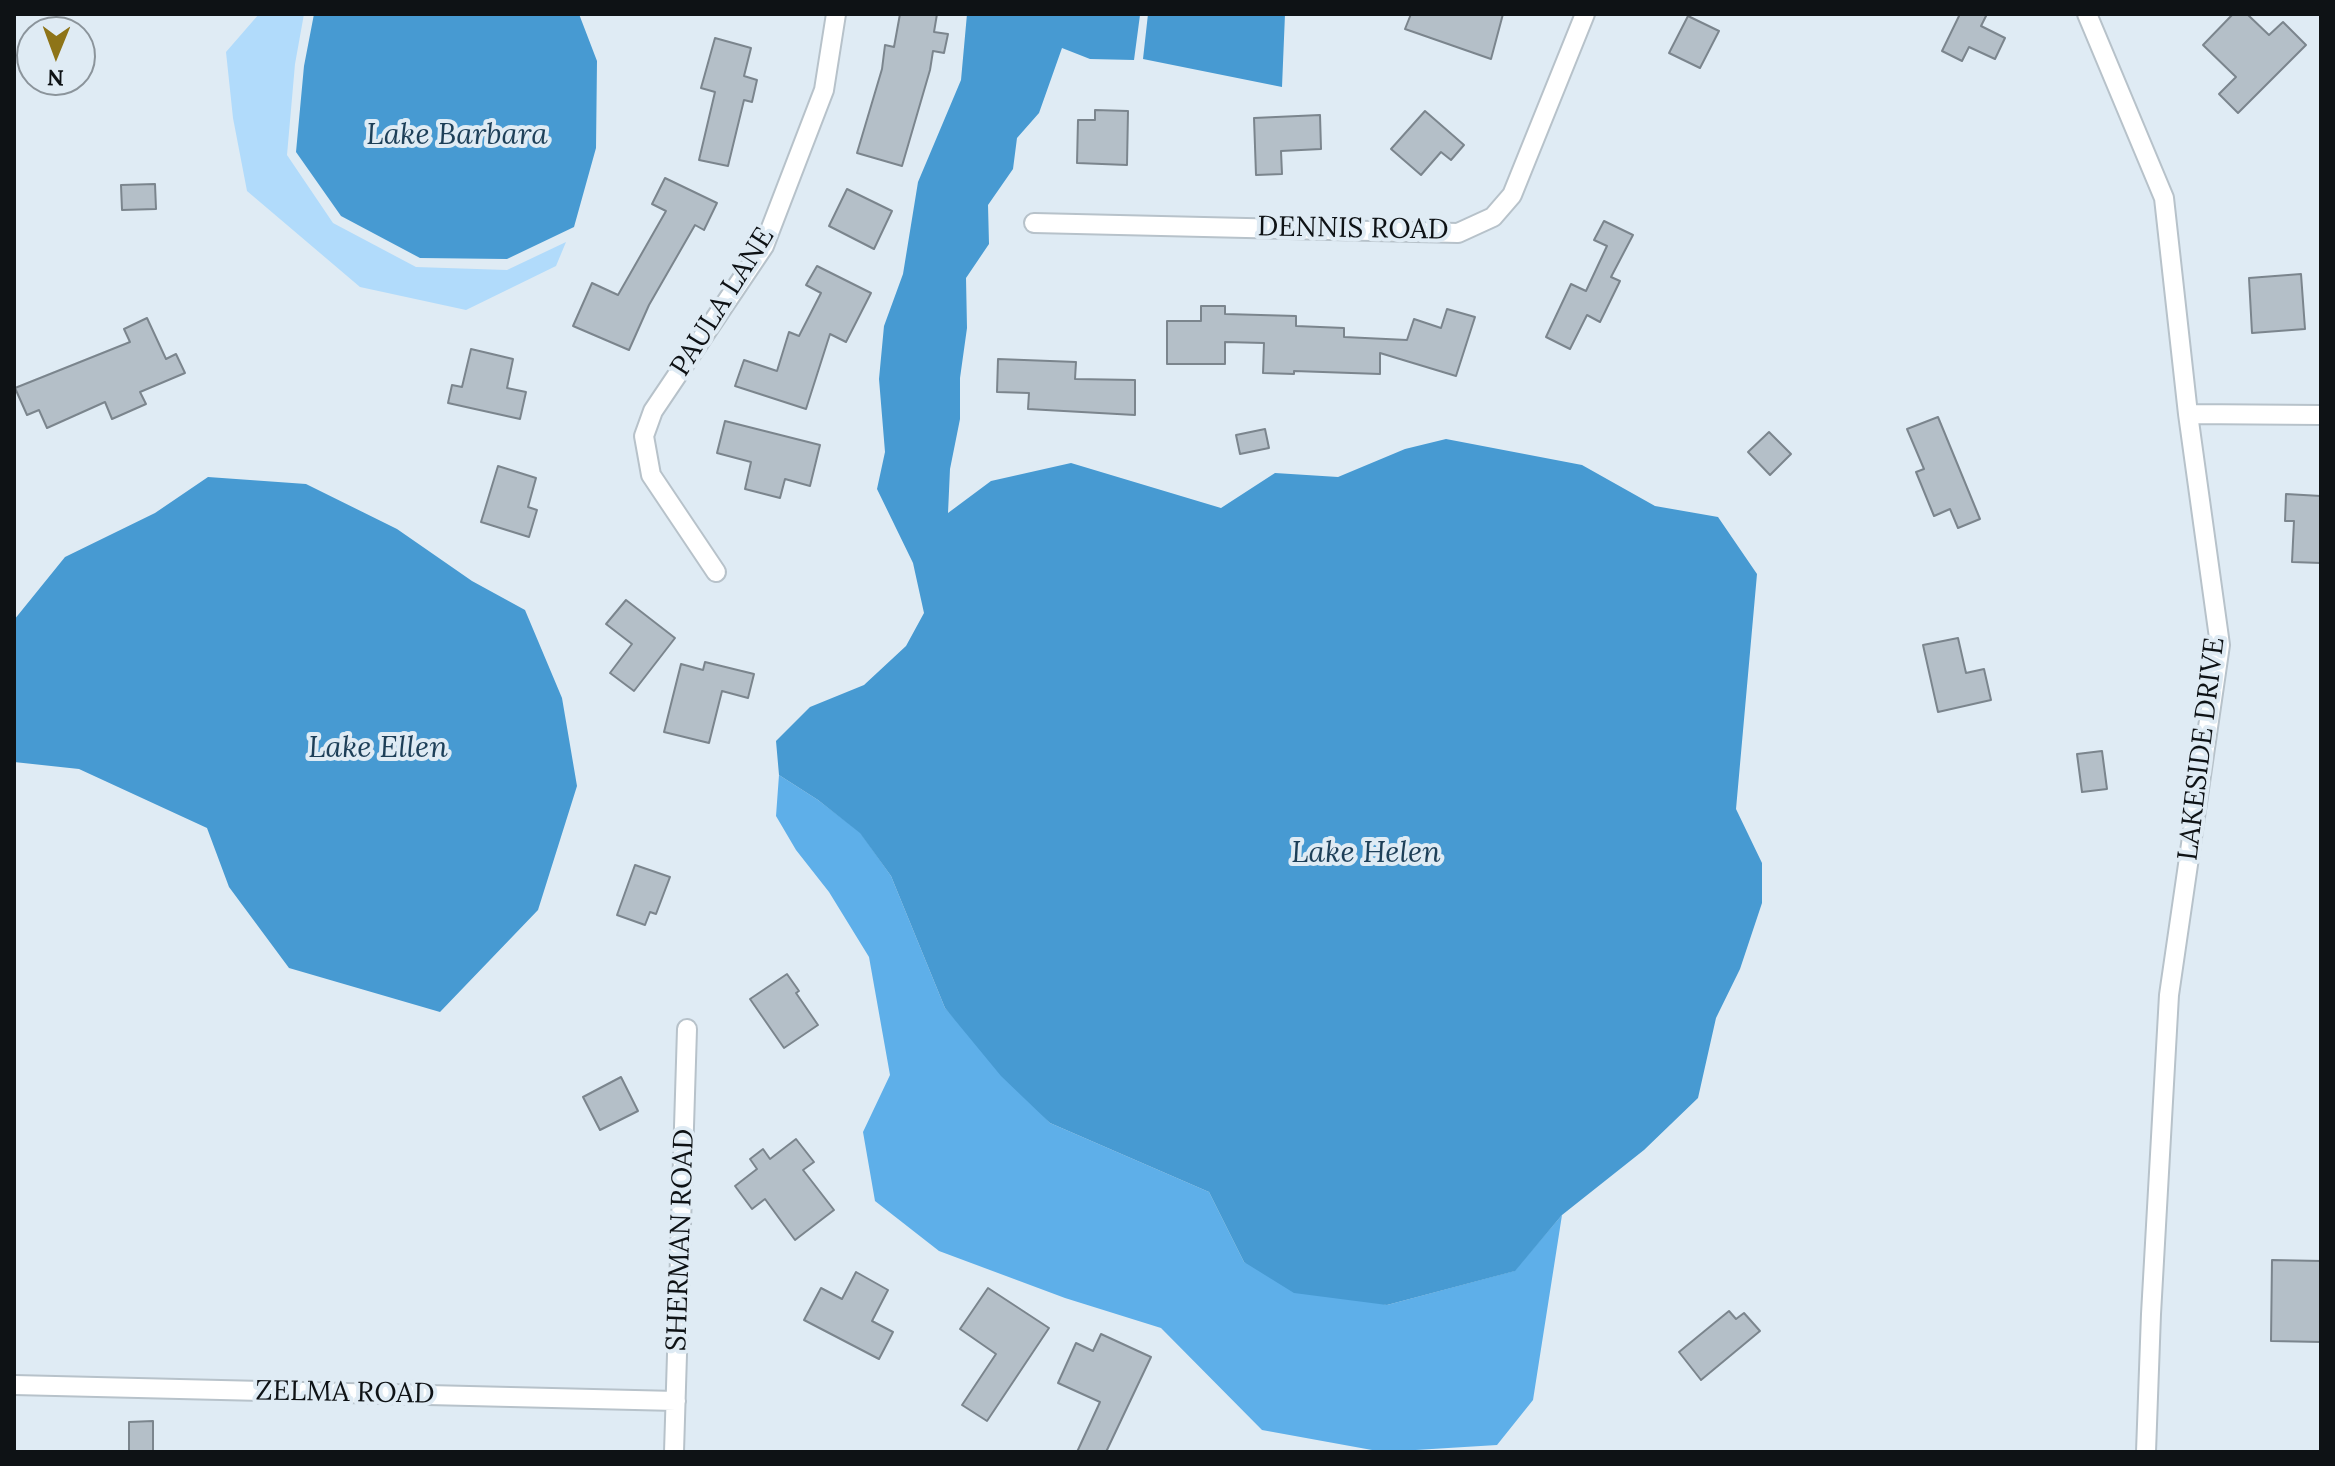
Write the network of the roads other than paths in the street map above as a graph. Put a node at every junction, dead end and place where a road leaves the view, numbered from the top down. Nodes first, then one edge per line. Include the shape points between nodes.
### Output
1 (836, 14) edge
2 (1585, 14) edge
3 (2087, 14) edge
4 (1034, 223) dead end
5 (2188, 414) junction
6 (2321, 415) edge
7 (716, 572) dead end
8 (687, 1029) dead end
9 (14, 1385) edge
10 (676, 1401) junction
11 (674, 1452) edge
12 (2146, 1452) edge

1 - 7 street, PAULA LANE via 824,90 764,246 653,411 644,436 651,475
2 - 4 street, DENNIS ROAD via 1512,195 1493,217 1458,233
3 - 5 street, LAKESIDE DRIVE via 2164,198
5 - 6 street
5 - 12 street, LAKESIDE DRIVE via 2220,645 2169,995
8 - 10 street, SHERMAN ROAD
9 - 10 street, ZELMA ROAD
10 - 11 street, SHERMAN ROAD

